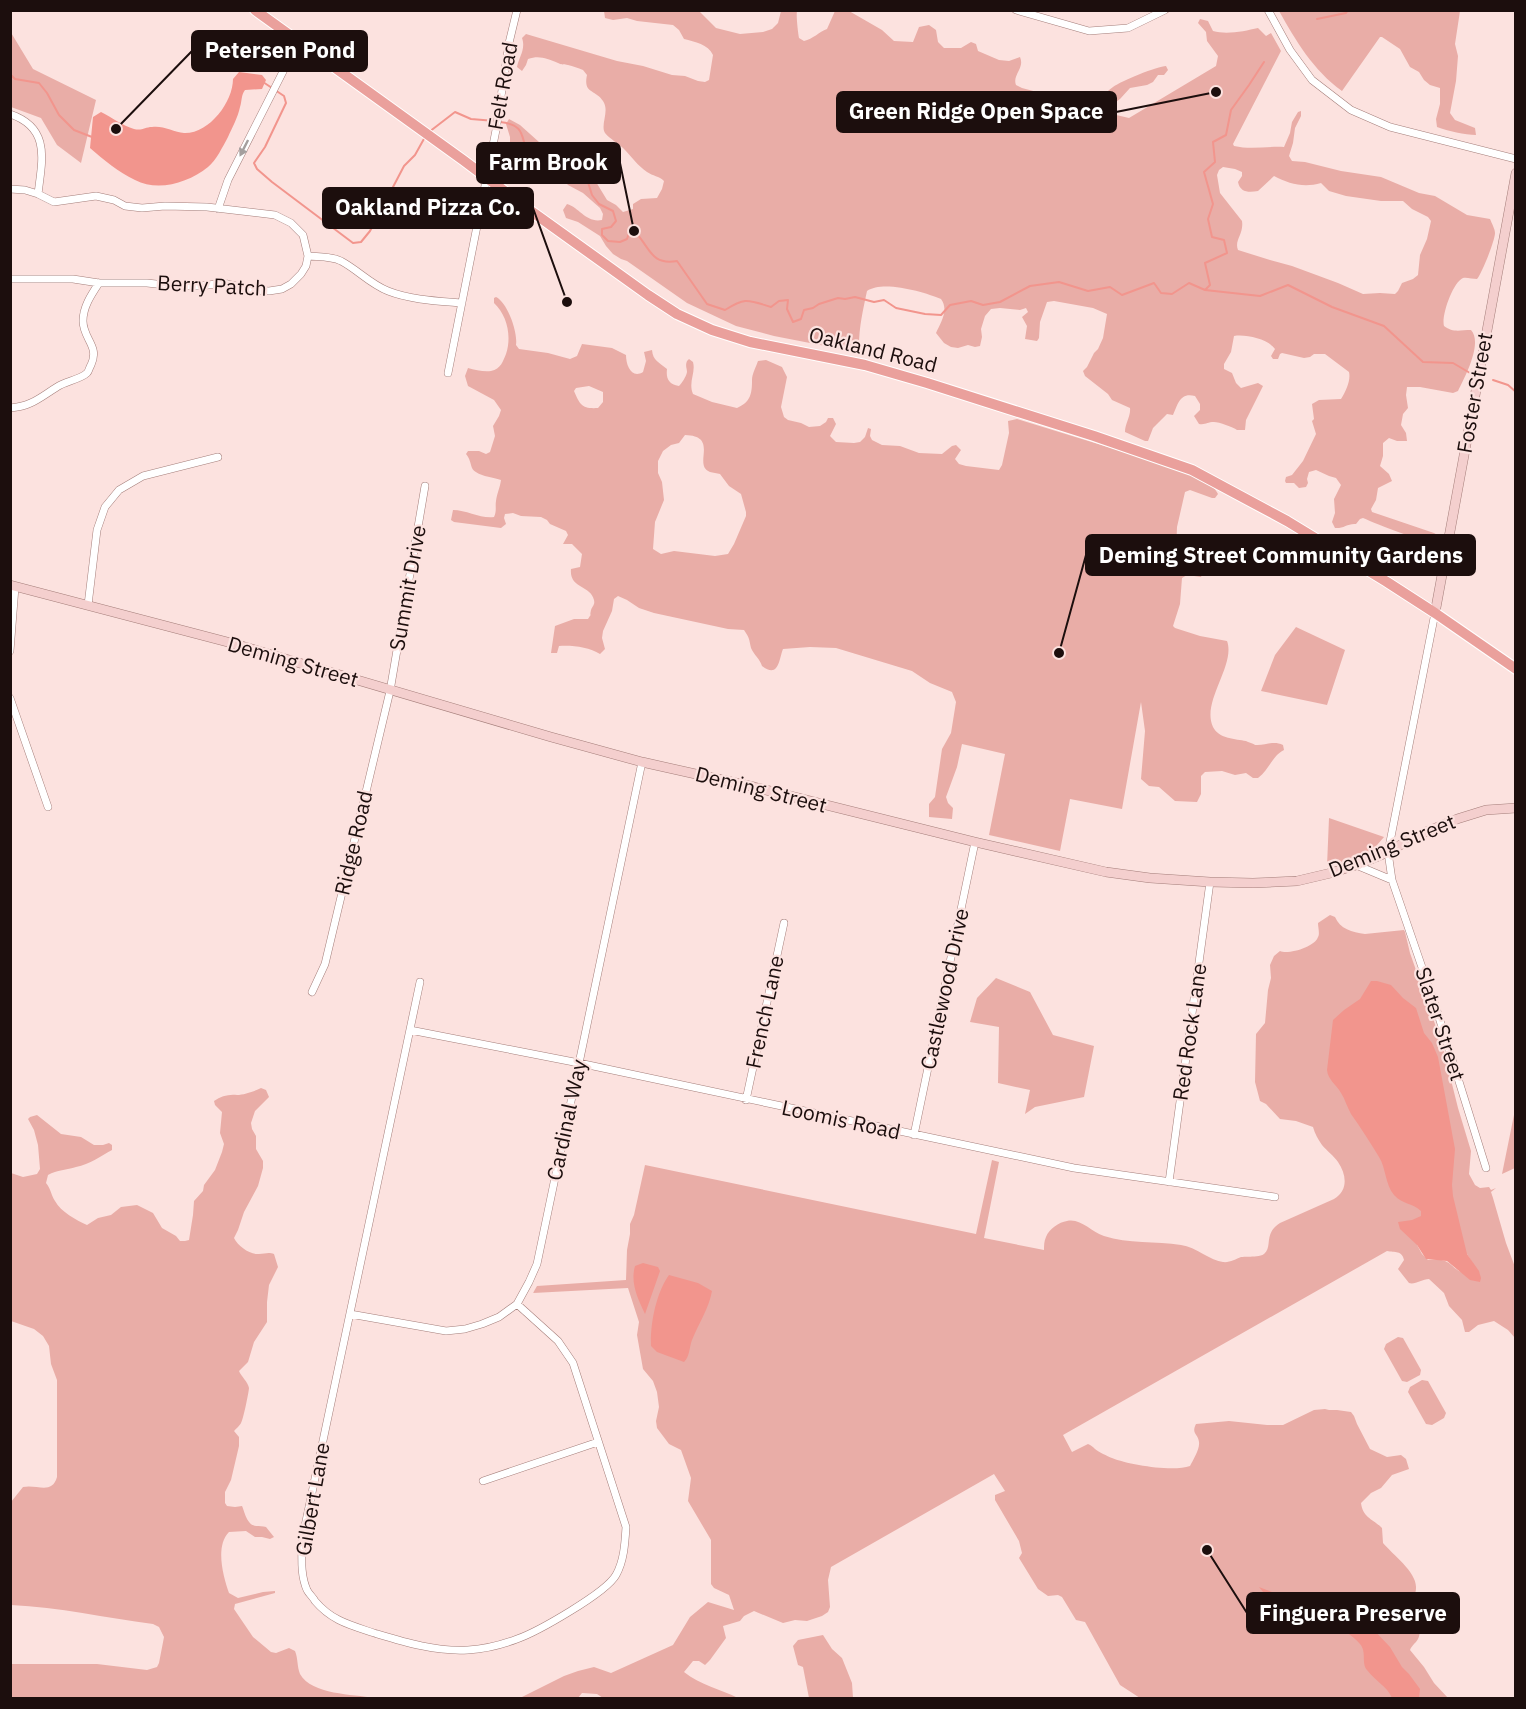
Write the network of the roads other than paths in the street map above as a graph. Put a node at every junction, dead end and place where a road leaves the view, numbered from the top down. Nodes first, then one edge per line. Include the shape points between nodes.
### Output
1 (255, 10) edge
2 (516, 10) edge
3 (1016, 10) edge
4 (1165, 10) edge
5 (1268, 10) edge
6 (298, 42) junction
7 (10, 114) edge
8 (1515, 159) edge
9 (1515, 173) edge
10 (486, 177) junction
11 (10, 189) edge
12 (38, 194) junction
13 (218, 208) junction
14 (309, 256) junction
15 (10, 279) edge
16 (99, 283) junction
17 (462, 303) junction
18 (448, 373) dead end
19 (10, 408) edge
20 (218, 457) dead end
21 (425, 486) dead end
22 (13, 586) edge
23 (88, 605) junction
24 (1435, 613) junction
25 (10, 651) edge
26 (1515, 669) edge
27 (390, 691) junction
28 (10, 698) edge
29 (642, 762) junction
30 (48, 807) dead end
31 (1515, 808) edge
32 (975, 843) junction
33 (1388, 852) junction
34 (1356, 865) junction
35 (1392, 880) junction
36 (1210, 882) junction
37 (784, 923) dead end
38 (420, 982) dead end
39 (312, 992) dead end
40 (410, 1030) junction
41 (579, 1063) junction
42 (746, 1100) junction
43 (914, 1135) junction
44 (1486, 1168) dead end
45 (1169, 1182) junction
46 (1275, 1197) dead end
47 (517, 1304) junction
48 (350, 1314) junction
49 (598, 1442) junction
50 (483, 1481) dead end

1 - 6 main road, Oakland Road
2 - 10 street, Felt Road
3 - 4 street via 1089,31 1128,28
5 - 8 street via 1312,80 1351,110 1390,127
6 - 10 main road, Oakland Road
6 -> 13 street via 228,180
7 - 12 street via 25,122 39,137 42,147
9 - 24 street, Foster Street
10 - 17 street, Felt Road
10 - 24 main road, Oakland Road via 677,314 750,342 865,365 927,383 1192,470 1287,521
11 - 12 street
12 - 13 street via 54,202 96,196 142,208
13 - 14 street via 275,215 291,223 303,235
14 - 16 street, Berry Patch via 301,274 291,284 269,291 223,283
14 - 17 street via 340,260 374,285 392,292
15 - 16 street, Berry Patch
16 - 19 street via 85,306 83,323 94,348 87,374 25,406
17 - 18 street, Felt Road
20 - 23 street via 143,476 119,490 105,507 97,530
21 - 27 street, Summit Drive
22 - 23 street, Deming Street
22 - 25 street
23 - 27 street, Deming Street
24 - 26 main road, Oakland Road
24 - 33 street, Slater Street
27 - 29 street, Deming Street
27 - 39 street, Ridge Road via 326,964
28 - 30 street
29 - 32 street, Deming Street
29 - 41 street, Cardinal Way
31 - 33 street, Deming Street via 1486,810 1457,819
32 - 36 street, Deming Street via 1106,872
32 - 43 street, Castlewood Drive
33 - 34 street, Deming Street
33 - 35 street, Slater Street
34 - 35 street
34 - 36 street, Deming Street via 1297,881
35 - 44 street, Slater Street
36 - 45 street, Red Rock Lane
37 - 42 street, French Lane
38 - 40 street, Gilbert Lane
40 - 41 street, Loomis Road
40 - 48 street, Gilbert Lane
41 - 42 street, Loomis Road
41 - 47 street, Cardinal Way via 537,1263
42 - 43 street, Loomis Road
43 - 45 street, Loomis Road via 1074,1168
45 - 46 street, Loomis Road
47 - 48 street, Cardinal Way via 483,1324 446,1331
47 - 49 street, Gilbert Lane via 558,1341 573,1363
48 - 49 street, Gilbert Lane via 302,1540 301,1567 308,1591 324,1611 342,1623 402,1641 468,1650 519,1638 595,1595 615,1576 624,1551 626,1527
49 - 50 street

